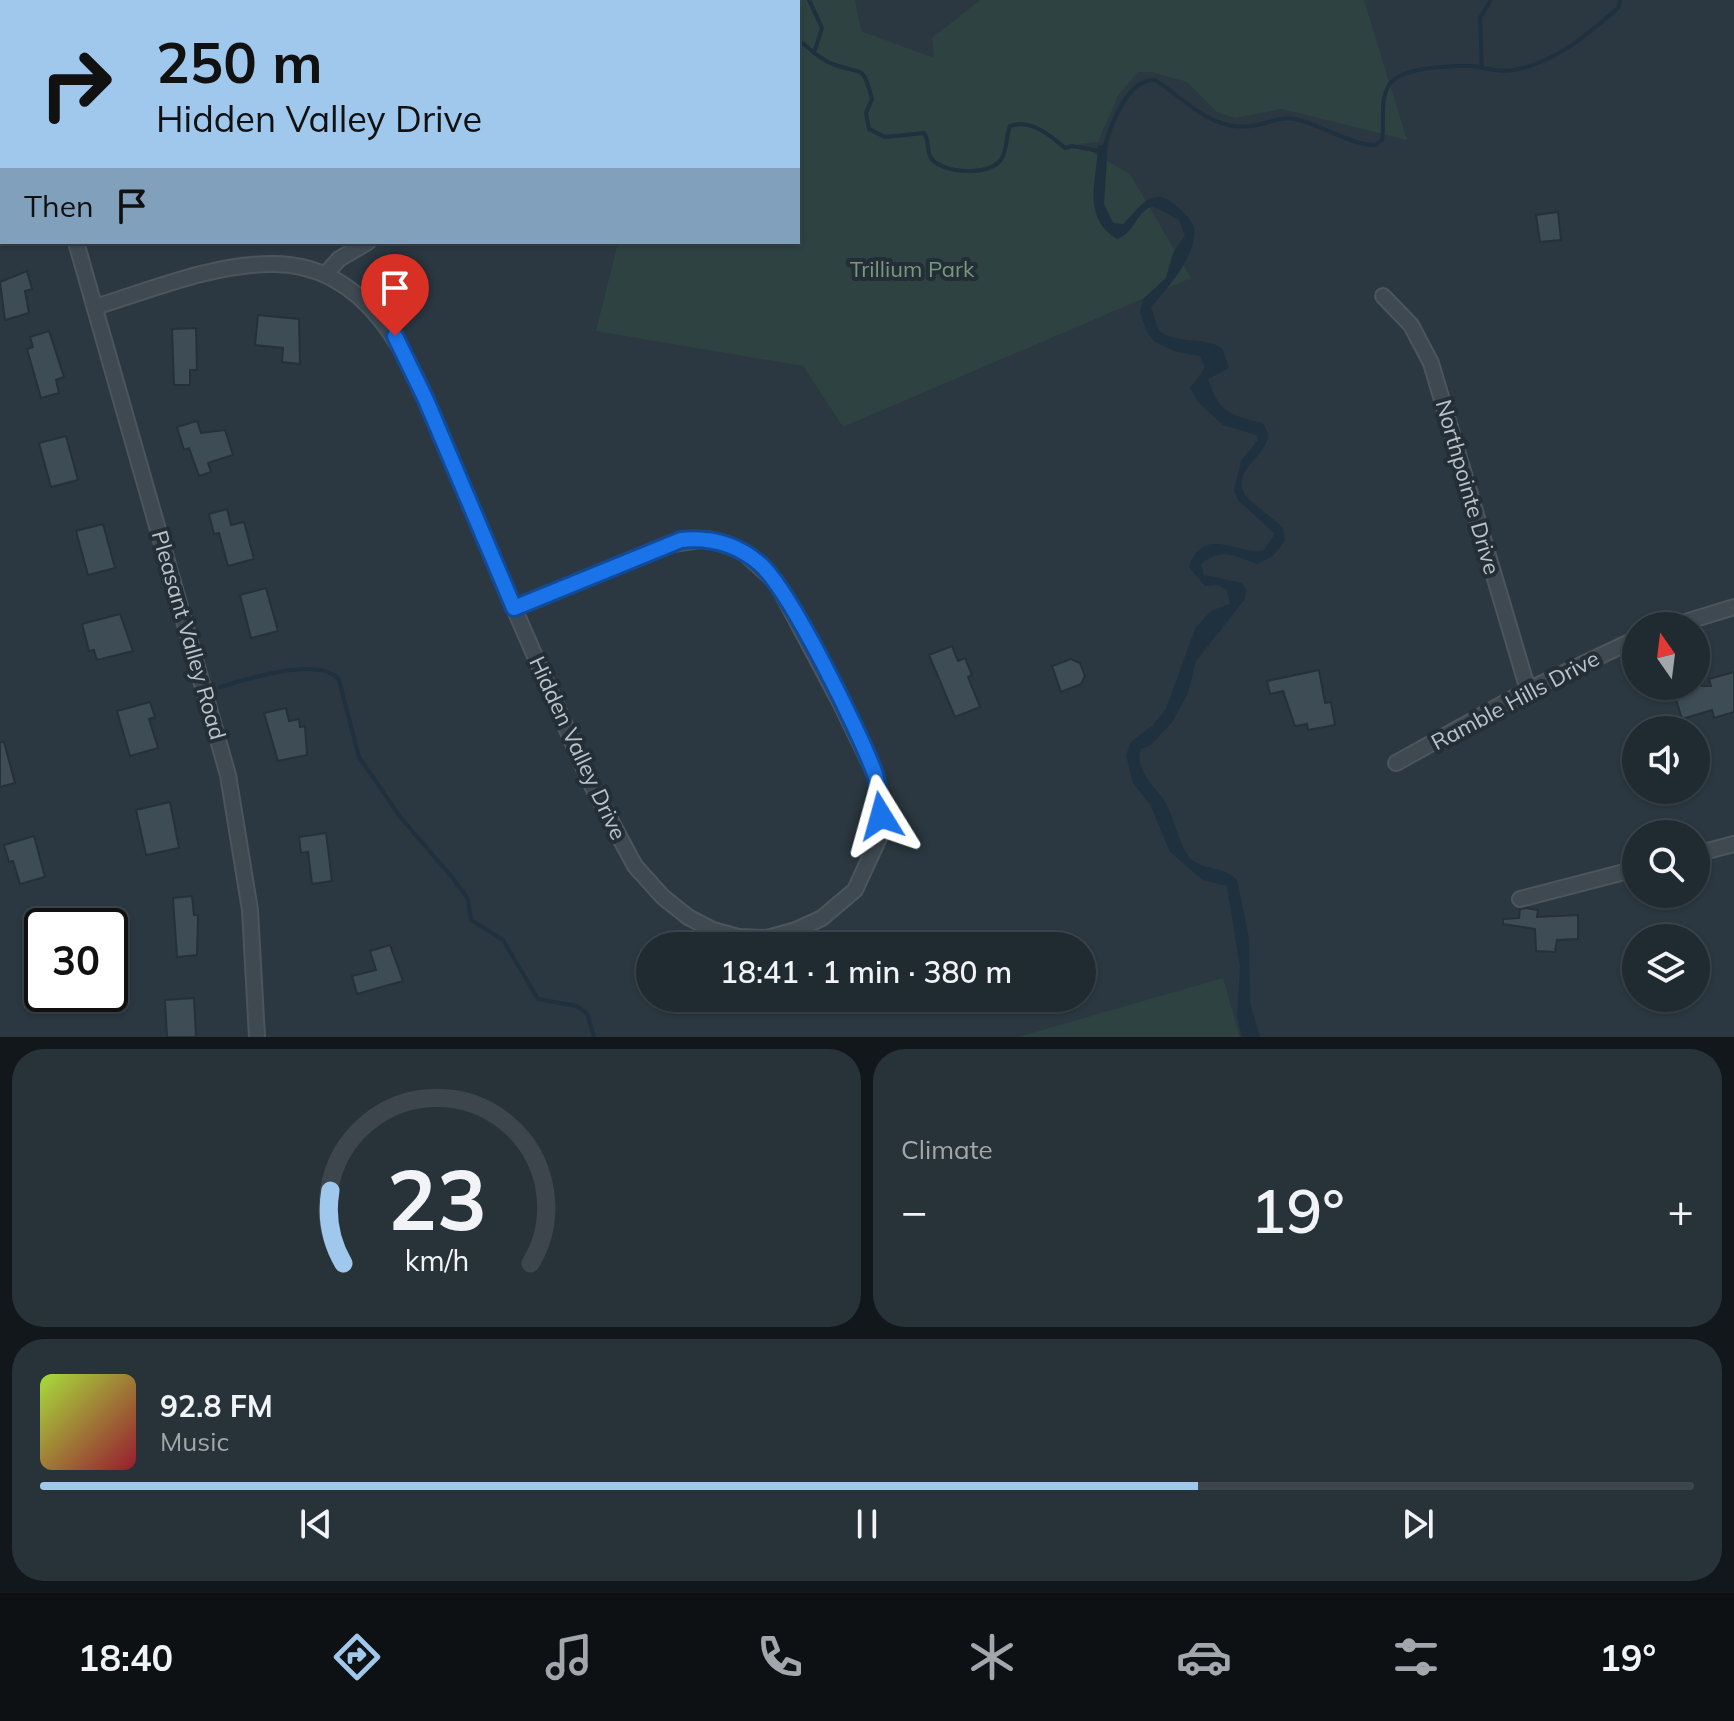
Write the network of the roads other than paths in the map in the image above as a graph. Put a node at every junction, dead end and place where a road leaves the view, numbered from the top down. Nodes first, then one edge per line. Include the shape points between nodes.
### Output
1 (77, 244) edge
2 (365, 244) edge
3 (325, 275) junction
4 (1383, 296) dead end
5 (95, 307) junction
6 (1734, 607) edge
7 (514, 608) junction
8 (1710, 614) edge
9 (1622, 646) edge
10 (1528, 690) junction
11 (1396, 763) dead end
12 (1734, 844) edge
13 (1710, 850) edge
14 (1622, 873) edge
15 (1520, 899) dead end
16 (257, 1037) edge

1 - 5 street, Pleasant Valley Road
2 - 3 street
3 - 5 street, Hidden Valley Drive via 272,264 235,268
3 - 7 street, Hidden Valley Drive via 376,313 408,358
4 - 10 street, Northpointe Drive via 1411,325 1431,363
5 - 16 street, Pleasant Valley Road via 228,775 250,910
6 - 8 street
7 - 7 street, Hidden Valley Drive via 681,540 724,543 761,565 794,614 874,772 880,836 855,890 822,918 767,938 713,930 663,897 635,866 611,825
9 - 10 street, Ramble Hills Drive
10 - 11 street, Ramble Hills Drive
12 - 13 street
14 - 15 street

